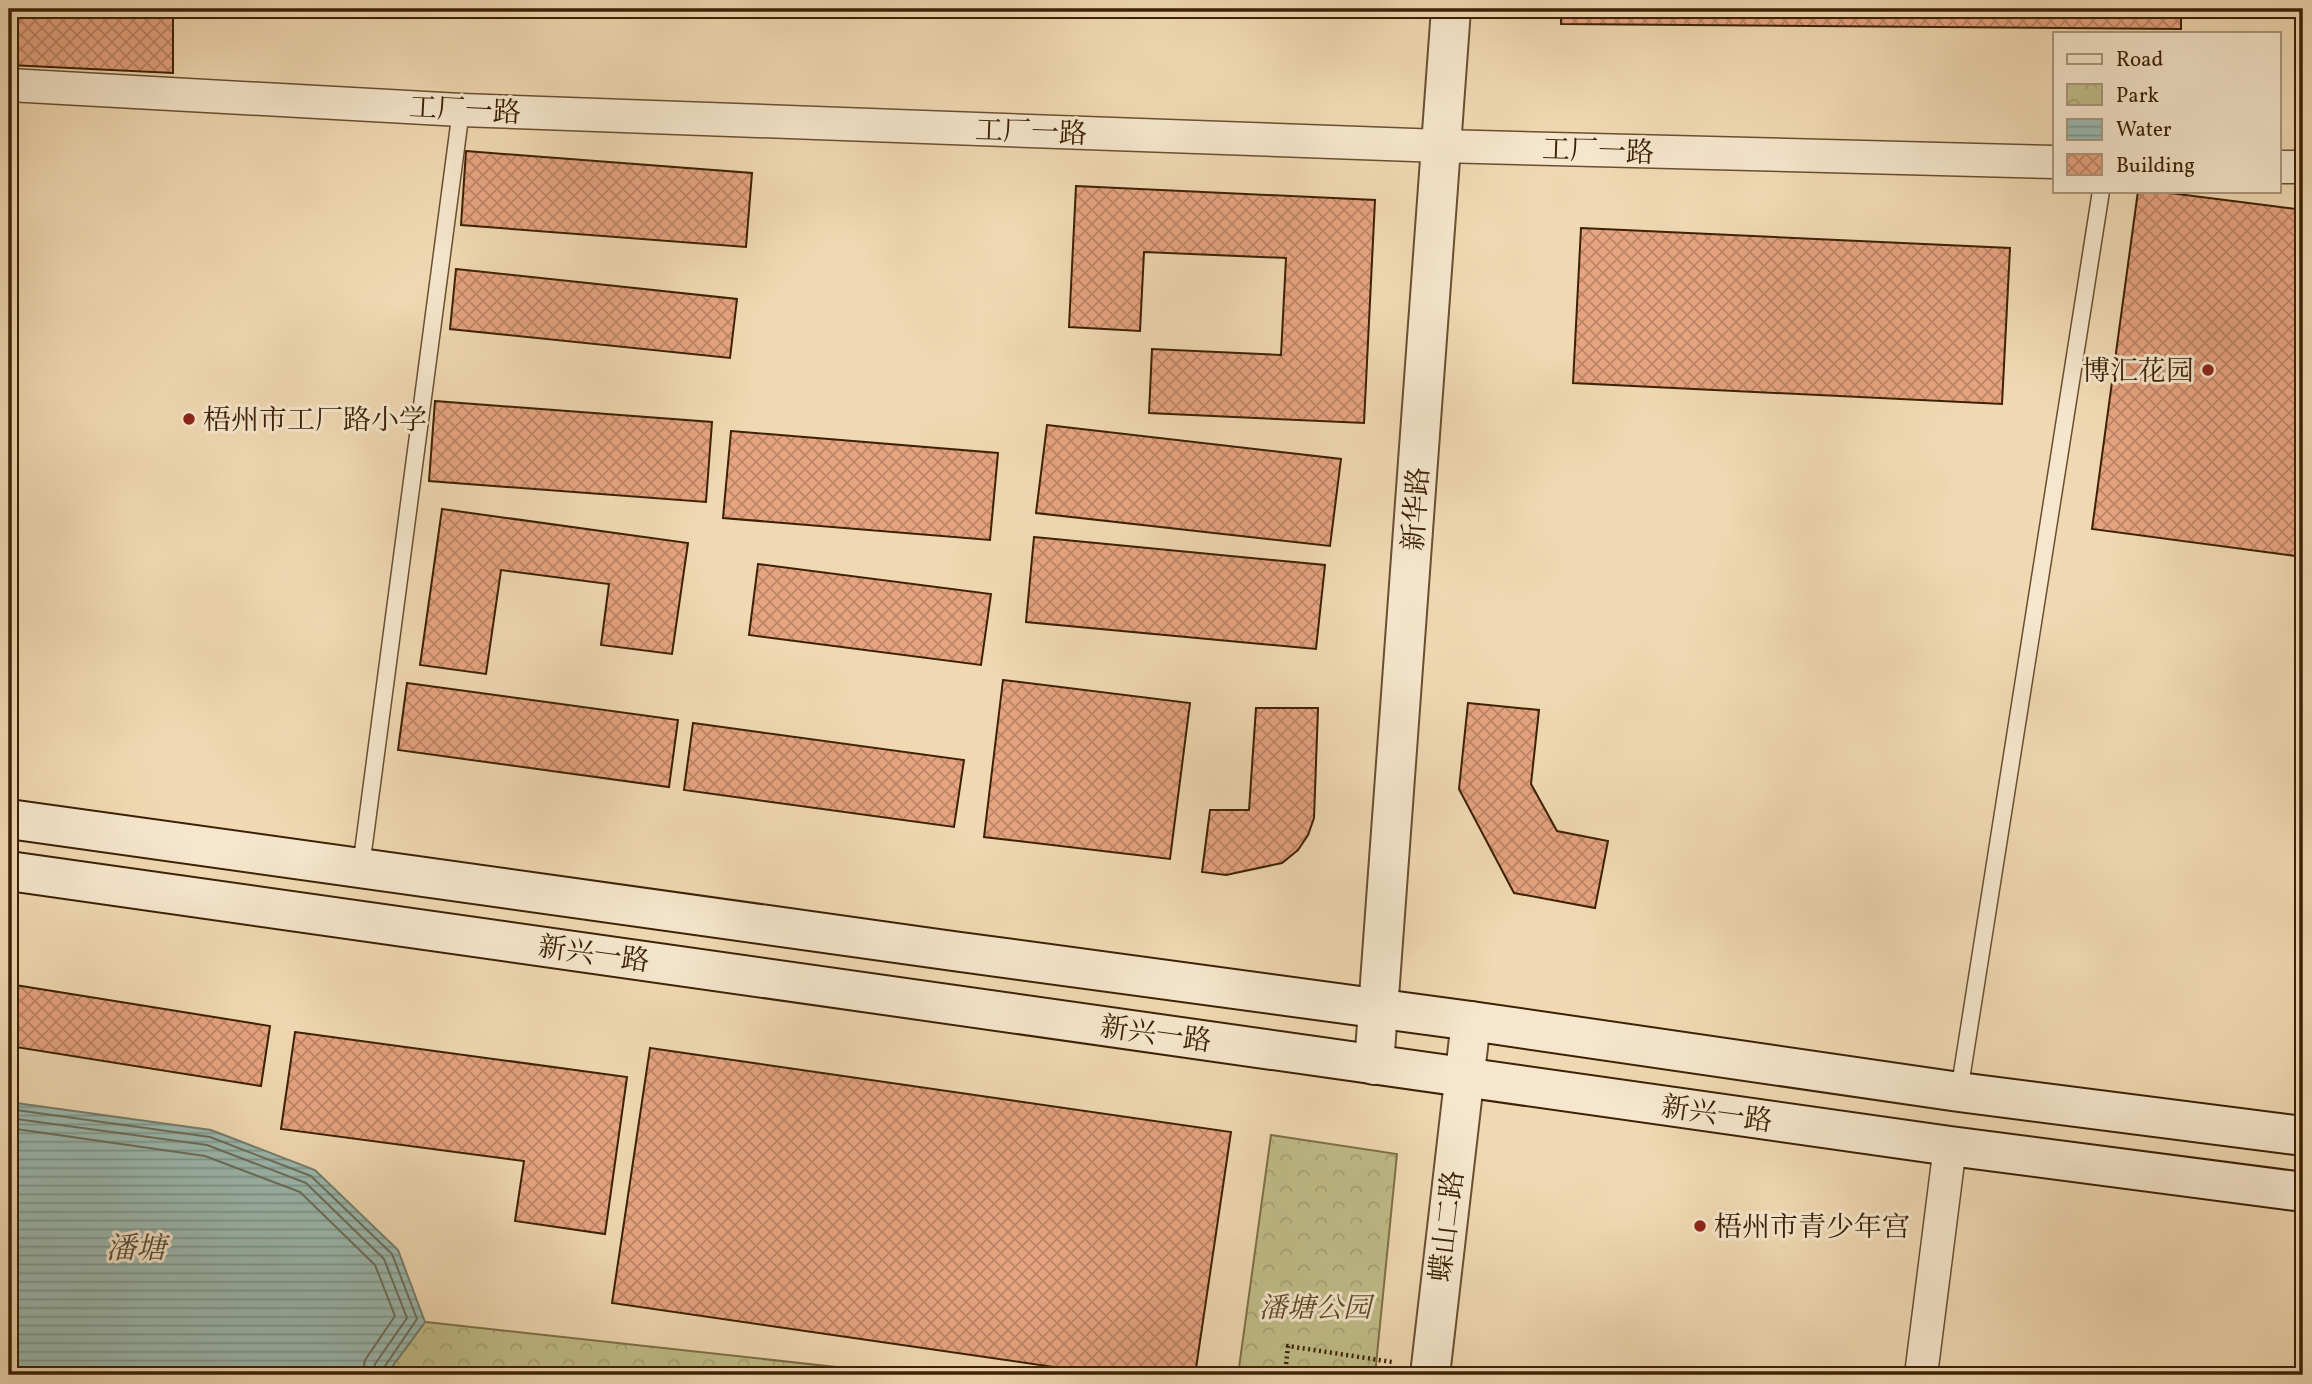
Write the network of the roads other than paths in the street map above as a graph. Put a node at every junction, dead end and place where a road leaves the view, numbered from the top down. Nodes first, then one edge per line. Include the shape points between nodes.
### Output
1 (1451, 9) edge
2 (9, 85) edge
3 (461, 110) junction
4 (1441, 146) junction
5 (2053, 162) edge
6 (2280, 167) edge
7 (2303, 167) edge
8 (2101, 192) edge
9 (9, 819) edge
10 (361, 867) junction
11 (9, 871) edge
12 (1378, 1009) junction
13 (1471, 1021) junction
14 (1374, 1065) junction
15 (1464, 1077) junction
16 (1959, 1092) junction
17 (2303, 1136) edge
18 (1951, 1146) junction
19 (2303, 1192) edge
20 (1430, 1371) edge
21 (1921, 1375) edge

1 - 4 main road, 新华路
2 - 3 street, 工厂一路
3 - 4 street, 工厂一路
3 - 10 lane
4 - 5 street, 工厂一路
4 - 12 main road, 新华路
6 - 7 street
8 - 16 lane
9 - 10 main road, 新兴一路
10 - 12 main road, 新兴一路
11 - 14 main road, 新兴一路
12 - 13 main road, 新兴一路
12 - 14 main road, 新华路
13 - 15 main road, 蝶山二路
13 - 16 main road, 新兴一路
14 - 15 main road, 新兴一路
15 - 18 main road, 新兴一路
15 - 20 main road, 蝶山二路
16 - 17 main road, 新兴一路
18 - 19 main road, 新兴一路
18 - 21 street

